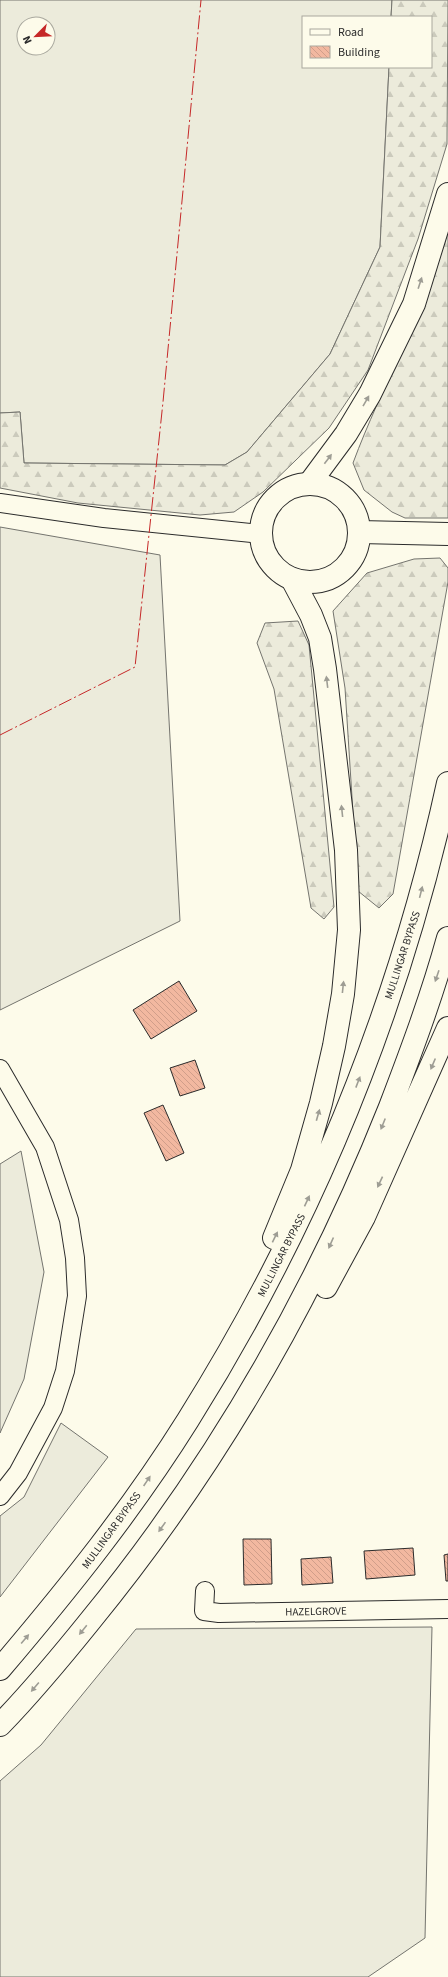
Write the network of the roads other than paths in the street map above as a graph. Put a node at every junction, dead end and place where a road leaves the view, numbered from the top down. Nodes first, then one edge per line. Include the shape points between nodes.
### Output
1 (448, 194) edge
2 (309, 484) junction
3 (0, 503) edge
4 (360, 532) junction
5 (261, 534) junction
6 (448, 534) edge
7 (292, 579) junction
8 (448, 783) edge
9 (448, 938) edge
10 (448, 1028) edge
11 (0, 1069) edge
12 (188, 1420) junction
13 (208, 1461) junction
14 (0, 1496) edge
15 (205, 1591) dead end
16 (448, 1609) edge
17 (0, 1669) edge
18 (0, 1725) edge

2 -> 1 main road via 346,434 370,394 414,304
2 - 4 main road via 325,486 339,492 350,503 357,517
2 - 5 main road via 295,486 281,493 264,517
3 - 5 street via 104,518
4 - 6 main road
4 - 7 main road via 358,548 351,563 339,574 324,581 308,583
5 - 7 main road via 269,560 279,572
12 -> 7 main road via 231,1321 277,1232 302,1170 333,1053 343,994 349,922 346,850 335,747 320,638
12 -> 8 main road, MULLINGAR BYPASS via 278,1264 335,1140 381,1023 415,918
9 -> 13 main road via 407,1064 373,1149 324,1259 274,1352
10 -> 13 main road via 364,1217 314,1308 235,1442
11 - 14 street via 46,1146 69,1220 77,1296 65,1371 53,1408 18,1473
17 -> 12 main road, MULLINGAR BYPASS via 68,1589 131,1505
13 -> 18 main road via 112,1594 21,1704
15 - 16 street, HAZELGROVE via 204,1611 219,1613

